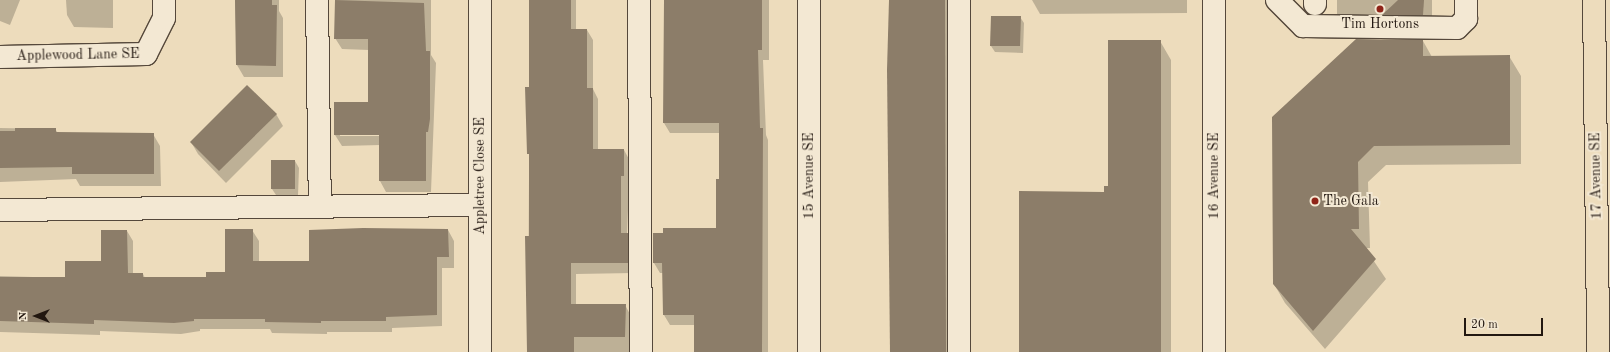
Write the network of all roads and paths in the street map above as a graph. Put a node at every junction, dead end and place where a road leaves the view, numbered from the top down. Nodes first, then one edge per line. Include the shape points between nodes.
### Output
1 (164, 0) edge
2 (317, 0) edge
3 (480, 0) edge
4 (640, 0) edge
5 (809, 0) edge
6 (959, 0) edge
7 (1214, 0) edge
8 (1278, 0) edge
9 (1466, 0) edge
10 (1594, 0) edge
11 (0, 56) edge
12 (320, 205) junction
13 (480, 205) junction
14 (0, 210) edge
15 (480, 352) edge
16 (641, 352) edge
17 (809, 352) edge
18 (959, 352) edge
19 (1214, 352) edge
20 (1598, 352) edge

1 - 11 street, Applewood Lane SE via 164,18 146,54
2 - 12 street
3 - 13 street, Appletree Close SE
4 - 16 street
5 - 17 street, 15 Avenue SE
6 - 18 street
7 - 19 street, 16 Avenue SE
8 - 9 street via 1303,26 1457,28 1466,19
10 - 20 main road, 17 Avenue SE
12 - 13 street
12 - 14 street
13 - 15 street, Appletree Close SE

